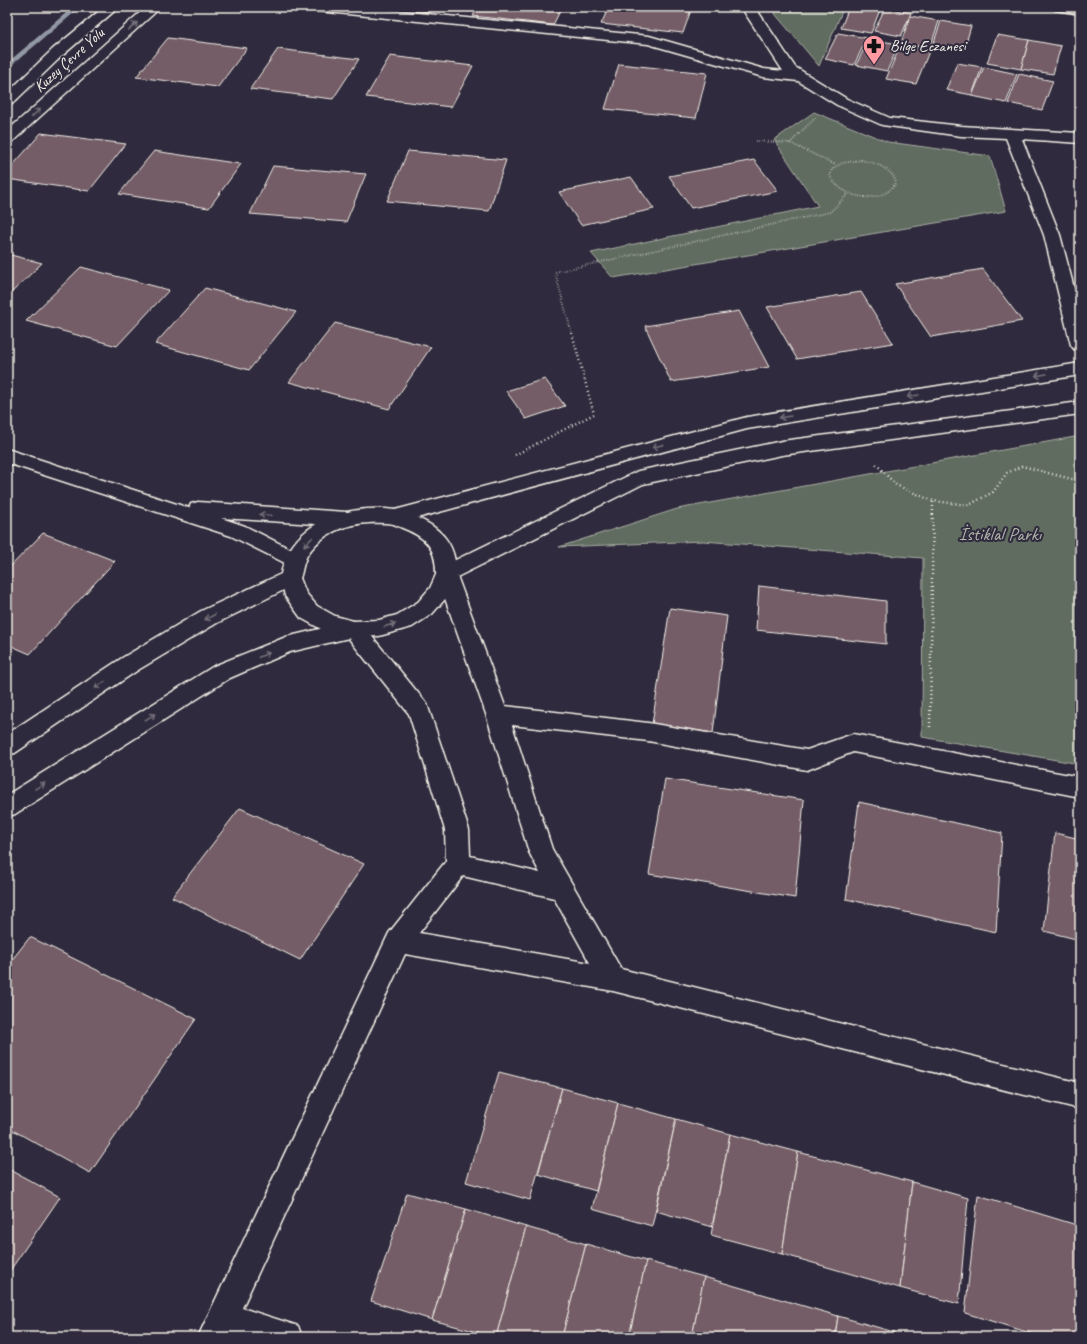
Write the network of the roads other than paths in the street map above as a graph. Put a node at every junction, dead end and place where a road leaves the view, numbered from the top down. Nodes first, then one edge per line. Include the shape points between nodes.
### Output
1 (112, 7) edge
2 (154, 7) edge
3 (317, 7) edge
4 (748, 7) edge
5 (1060, 7) edge
6 (1080, 10) edge
7 (801, 77) junction
8 (7, 101) edge
9 (1080, 135) edge
10 (1013, 136) junction
11 (7, 139) edge
12 (1080, 345) edge
13 (1080, 369) edge
14 (1080, 408) edge
15 (7, 456) edge
16 (161, 506) junction
17 (395, 517) junction
18 (346, 519) junction
19 (293, 569) junction
20 (446, 573) junction
21 (353, 629) junction
22 (497, 714) junction
23 (7, 746) edge
24 (1080, 787) edge
25 (7, 807) edge
26 (458, 864) junction
27 (562, 889) junction
28 (398, 941) junction
29 (613, 979) junction
30 (1080, 1096) edge
31 (218, 1327) edge
32 (287, 1337) edge

1 - 8 street, Kuzey Çevre Yolu via 58,52
11 -> 2 street, Kuzey Çevre Yolu
3 - 7 street via 649,40 763,73
4 - 7 street via 790,70
5 - 6 street
7 - 10 street via 834,98 887,122
9 - 10 street
10 - 12 street via 1052,235
13 -> 17 street via 747,423
14 - 20 street via 782,448 638,478
15 - 16 street
18 -> 16 street
16 - 19 street via 238,531
17 - 18 street via 370,515
17 - 20 street via 417,525 434,538 445,554
18 -> 19 street via 324,528 306,542
19 - 21 street via 296,596 309,612 328,623
19 -> 23 street via 130,664
21 -> 20 street via 379,628 404,621 425,608 439,592
20 - 22 street
25 -> 21 street via 222,672 286,645
21 - 26 street via 419,710 457,830
22 - 24 street via 648,732 807,760 853,743
22 - 27 street via 541,852
26 - 27 street
26 - 28 street
27 - 29 street
28 - 29 street
28 - 31 street
29 - 30 street
31 - 32 street

